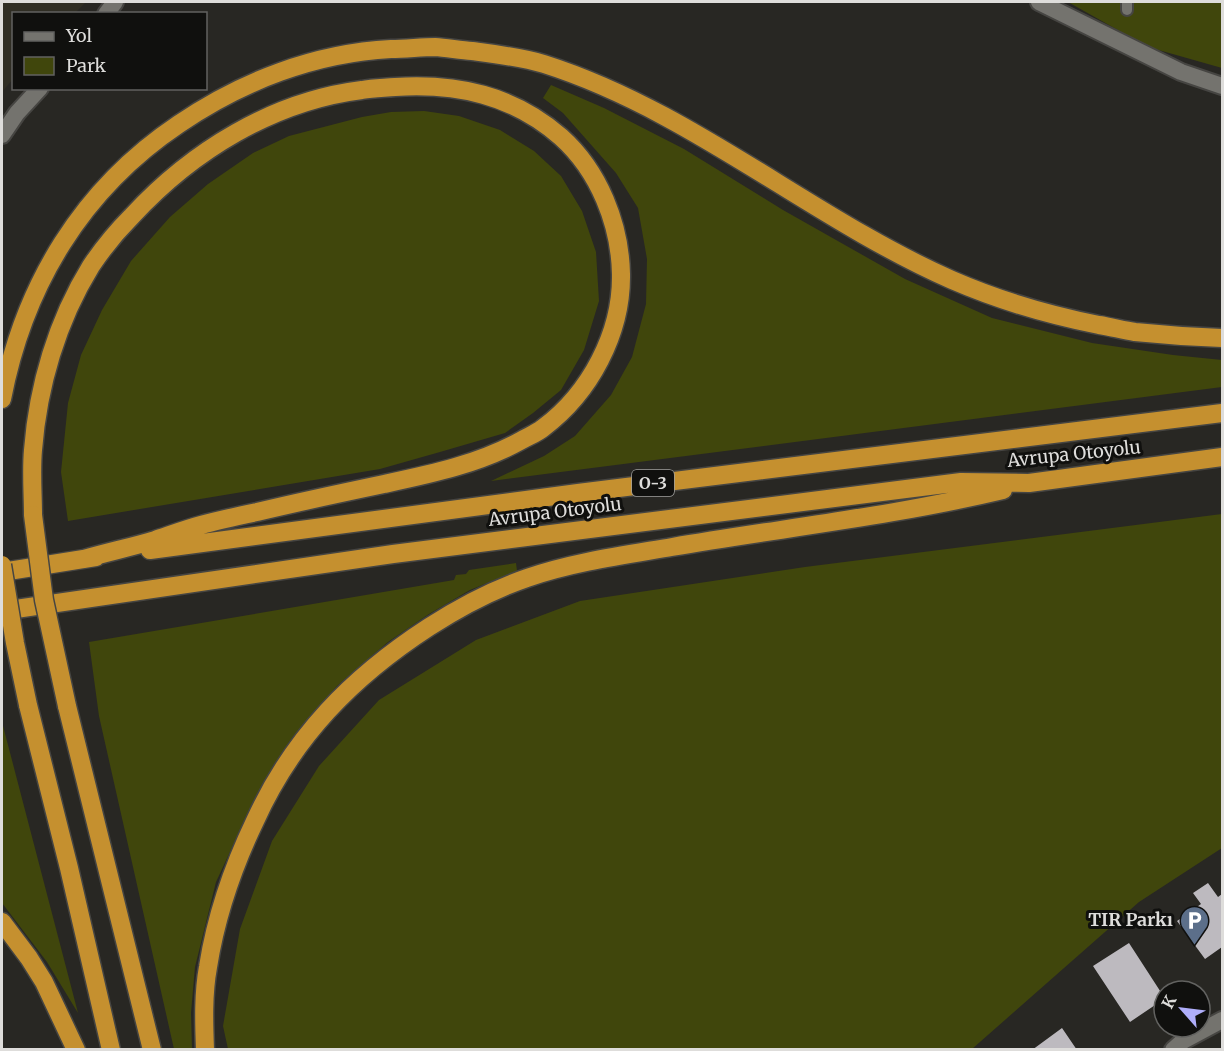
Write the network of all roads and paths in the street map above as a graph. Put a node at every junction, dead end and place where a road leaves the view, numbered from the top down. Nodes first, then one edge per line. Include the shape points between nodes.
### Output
1 (1039, 2) edge
2 (1222, 86) edge
3 (38, 90) edge
4 (2, 135) edge
5 (1222, 338) edge
6 (2, 399) edge
7 (1222, 413) edge
8 (1222, 457) edge
9 (1029, 483) junction
10 (84, 559) junction
11 (2, 565) edge
12 (2, 572) edge
13 (2, 611) edge
14 (2, 922) edge
15 (1222, 1020) edge
16 (76, 1050) edge
17 (111, 1050) edge
18 (152, 1050) edge
19 (205, 1050) edge
20 (1173, 1050) edge

1 - 2 street via 1181,72
3 - 4 street
5 - 6 highway via 1131,331 1063,318 1006,300 893,251 713,144 590,81 540,63 435,47 344,55 286,70 212,103 155,140 114,177 66,235 24,316
7 - 10 highway, Avrupa Otoyolu / O-3 via 578,492
8 - 9 highway, Avrupa Otoyolu / O-3
9 - 13 highway, Avrupa Otoyolu / O-3 via 961,482 382,555
9 - 19 highway via 908,510 711,540 528,577 484,594 399,646 328,710 294,752 265,798 237,858 207,968
10 - 12 highway, Avrupa Otoyolu / O-3
10 - 18 highway, bridge via 201,525 460,467 542,429 571,403 588,380 613,330 621,295 621,260 605,200 572,147 522,109 474,91 408,86 361,90 303,104 239,130 194,159 150,195 91,267 67,313 49,359 38,406 33,515 44,600 67,706
11 - 17 highway, bridge via 28,705
14 - 16 highway via 39,974
15 - 20 street

